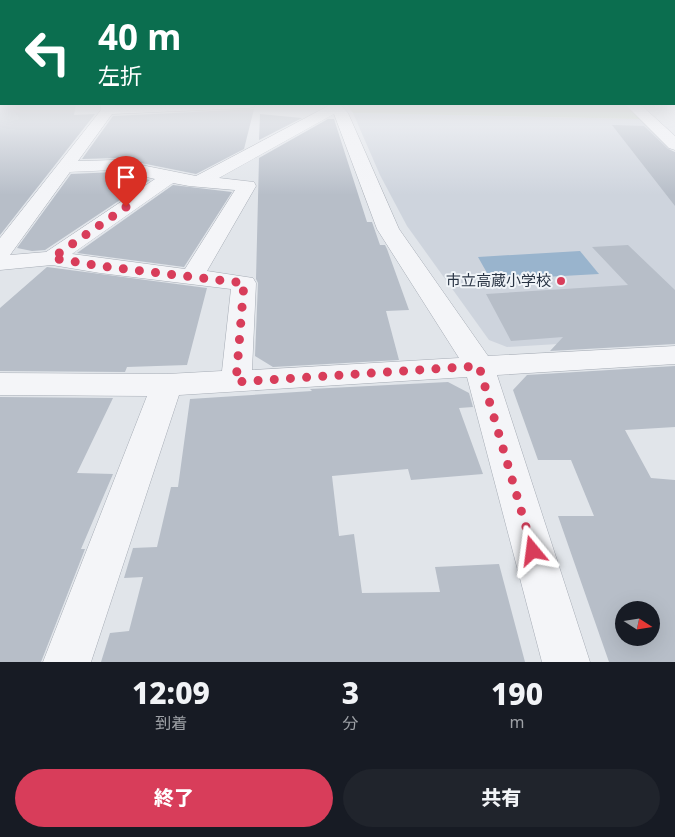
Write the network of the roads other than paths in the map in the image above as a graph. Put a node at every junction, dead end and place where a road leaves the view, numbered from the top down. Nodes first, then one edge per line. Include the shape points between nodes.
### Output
1 (89, 134) edge
2 (284, 134) edge
3 (349, 134) edge
4 (663, 134) edge
5 (675, 145) edge
6 (66, 167) junction
7 (170, 177) junction
8 (199, 182) junction
9 (0, 253) edge
10 (52, 258) junction
11 (0, 262) edge
12 (192, 277) junction
13 (675, 354) edge
14 (479, 366) junction
15 (236, 382) junction
16 (0, 384) edge
17 (167, 385) junction
18 (67, 662) edge
19 (566, 662) edge

1 - 6 street
2 - 8 street
3 - 14 street via 388,229
4 - 5 street
6 - 7 street via 116,165
6 - 9 street
7 - 8 street
7 - 10 street
8 - 12 street via 247,186
10 - 11 street
10 - 12 street
12 - 15 street via 244,283
13 - 14 street
14 - 15 street
14 - 19 street
15 - 17 street
16 - 17 street
17 - 18 street

